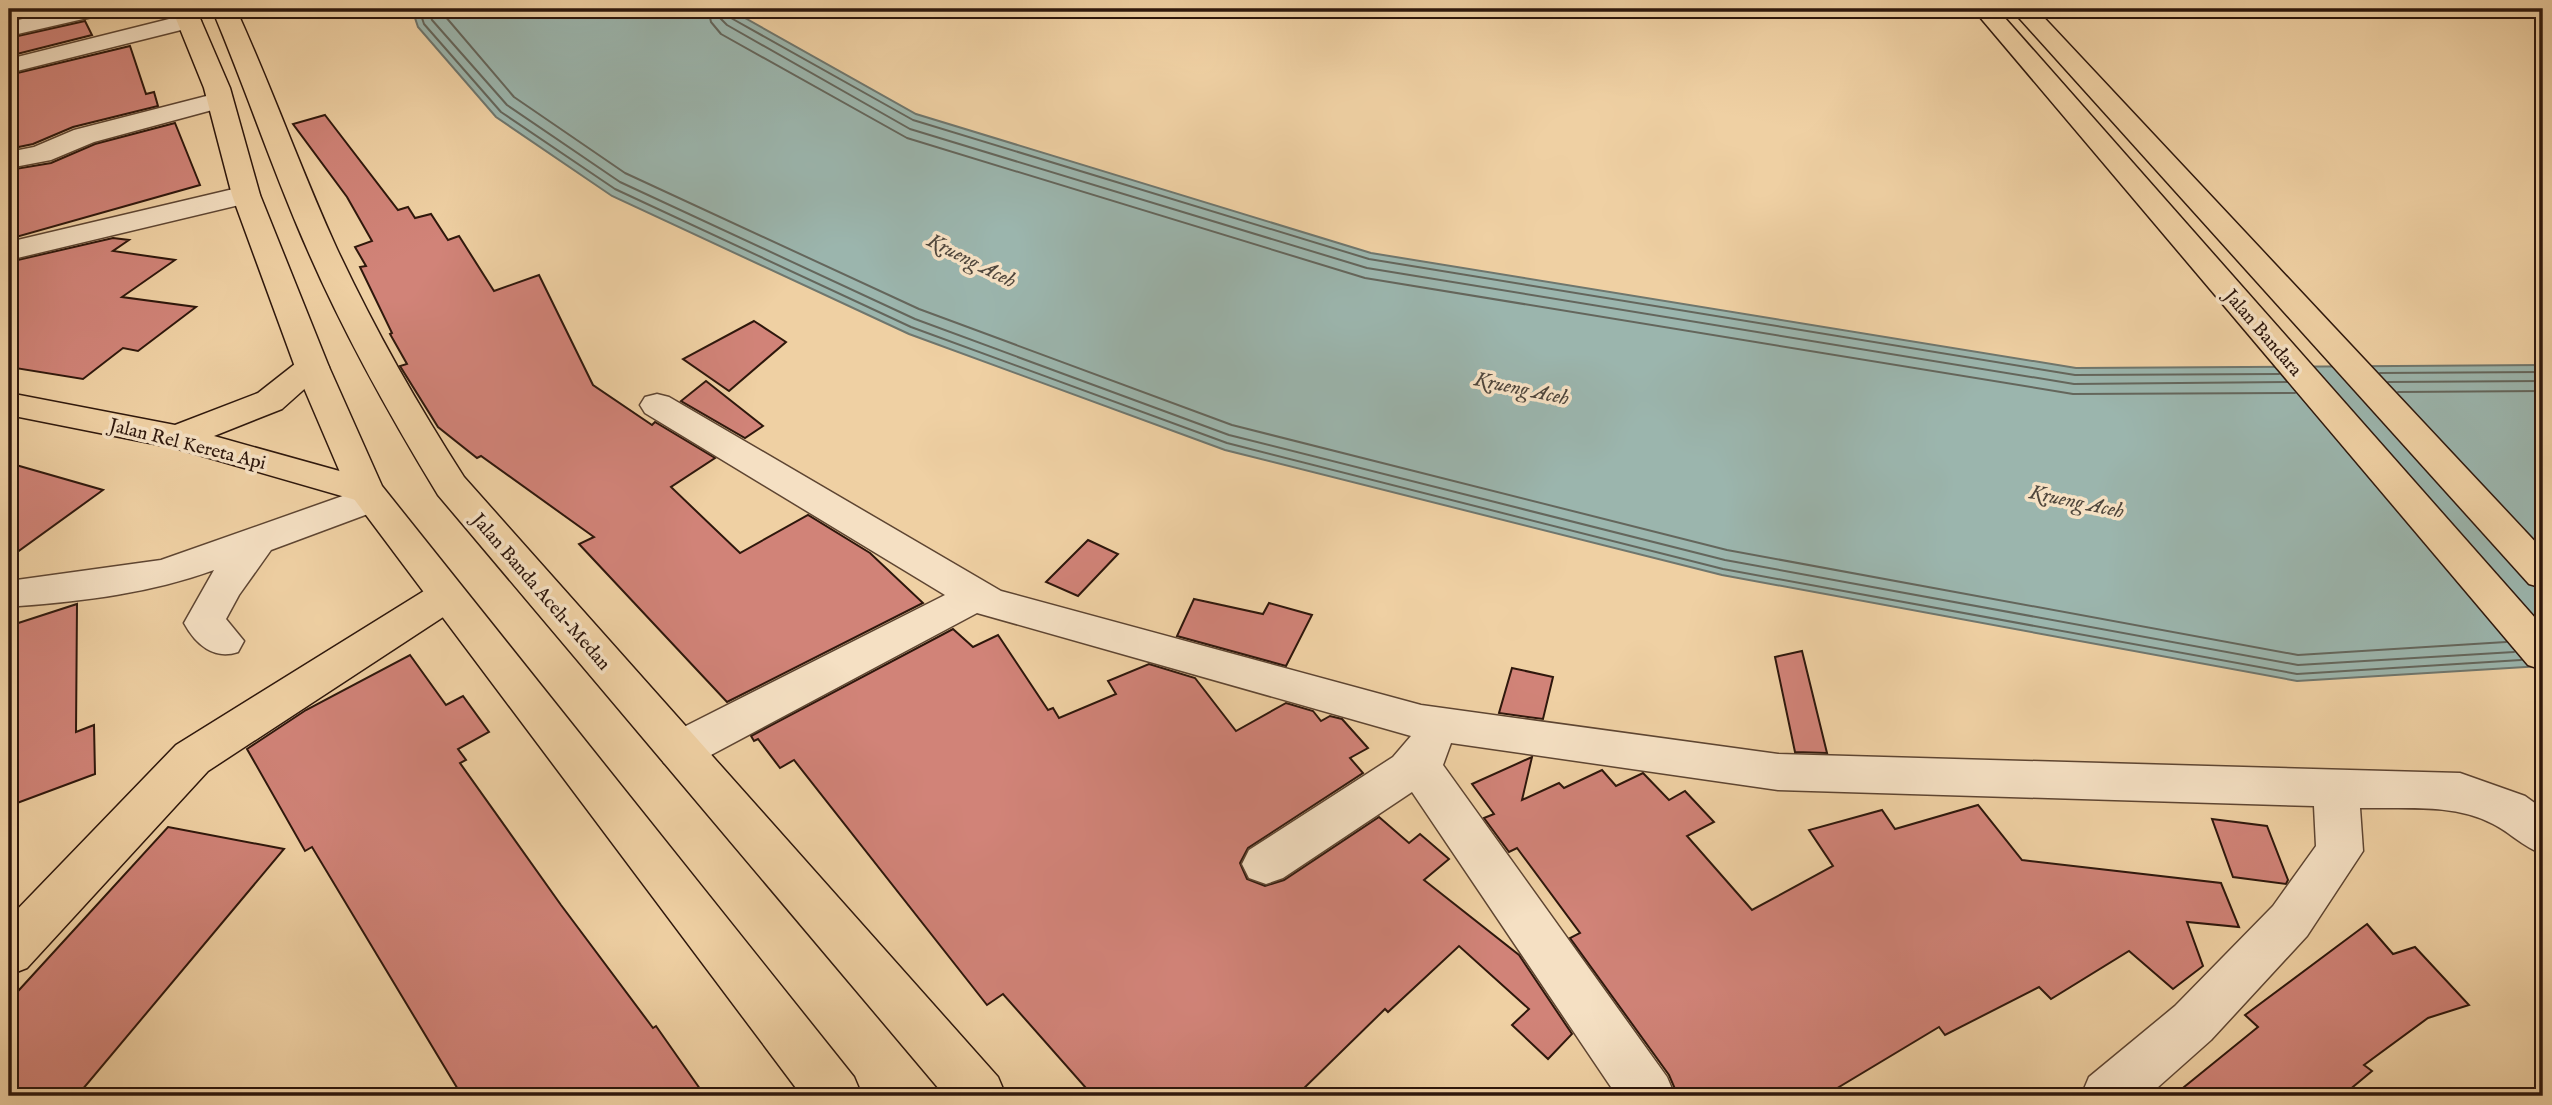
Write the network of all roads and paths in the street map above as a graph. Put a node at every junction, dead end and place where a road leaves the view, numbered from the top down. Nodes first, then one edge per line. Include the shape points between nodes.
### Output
1 (97, 9) edge
2 (1985, 9) edge
3 (2023, 9) edge
4 (199, 13) edge
5 (9, 29) edge
6 (9, 66) edge
7 (256, 79) junction
8 (218, 95) junction
9 (9, 160) edge
10 (246, 195) junction
11 (9, 251) edge
12 (312, 367) junction
13 (9, 404) edge
14 (657, 405) dead end
15 (178, 437) junction
16 (369, 495) junction
17 (258, 541) junction
18 (2543, 574) edge
19 (19, 592) dead end
20 (978, 595) junction
21 (446, 596) junction
22 (224, 641) dead end
23 (2543, 654) edge
24 (1419, 742) junction
25 (680, 750) junction
26 (2336, 789) junction
27 (2543, 834) edge
28 (1266, 864) dead end
29 (9, 952) edge
30 (835, 1096) edge
31 (979, 1096) edge
32 (1648, 1096) edge
33 (2108, 1096) edge

1 - 5 street
2 - 23 main road, Jalan Bandara
3 - 18 main road, Jalan Bandara
4 - 6 street
4 - 7 main road, Jalan Banda Aceh-Medan
4 - 8 main road
7 - 8 main road
7 - 25 main road, Jalan Banda Aceh-Medan via 308,217 396,399 430,454 451,486
8 - 9 street via 41,154
8 - 10 main road
10 - 11 street
10 - 12 main road
12 - 15 main road via 270,401
12 - 16 main road
13 - 15 main road, Jalan Rel Kereta Api
14 - 20 street
15 - 16 main road, Jalan Rel Kereta Api
16 - 17 street
16 - 21 main road
17 - 19 street via 164,573
17 - 22 street via 223,587 204,623
20 - 24 street via 988,603
20 - 25 street
21 - 29 main road via 192,758
21 - 30 main road
24 - 26 street via 1778,772
24 - 28 street
24 - 32 street
25 - 31 main road, Jalan Banda Aceh-Medan
26 - 27 street via 2460,792 2509,810
26 - 33 street via 2340,851 2290,921 2193,1023

